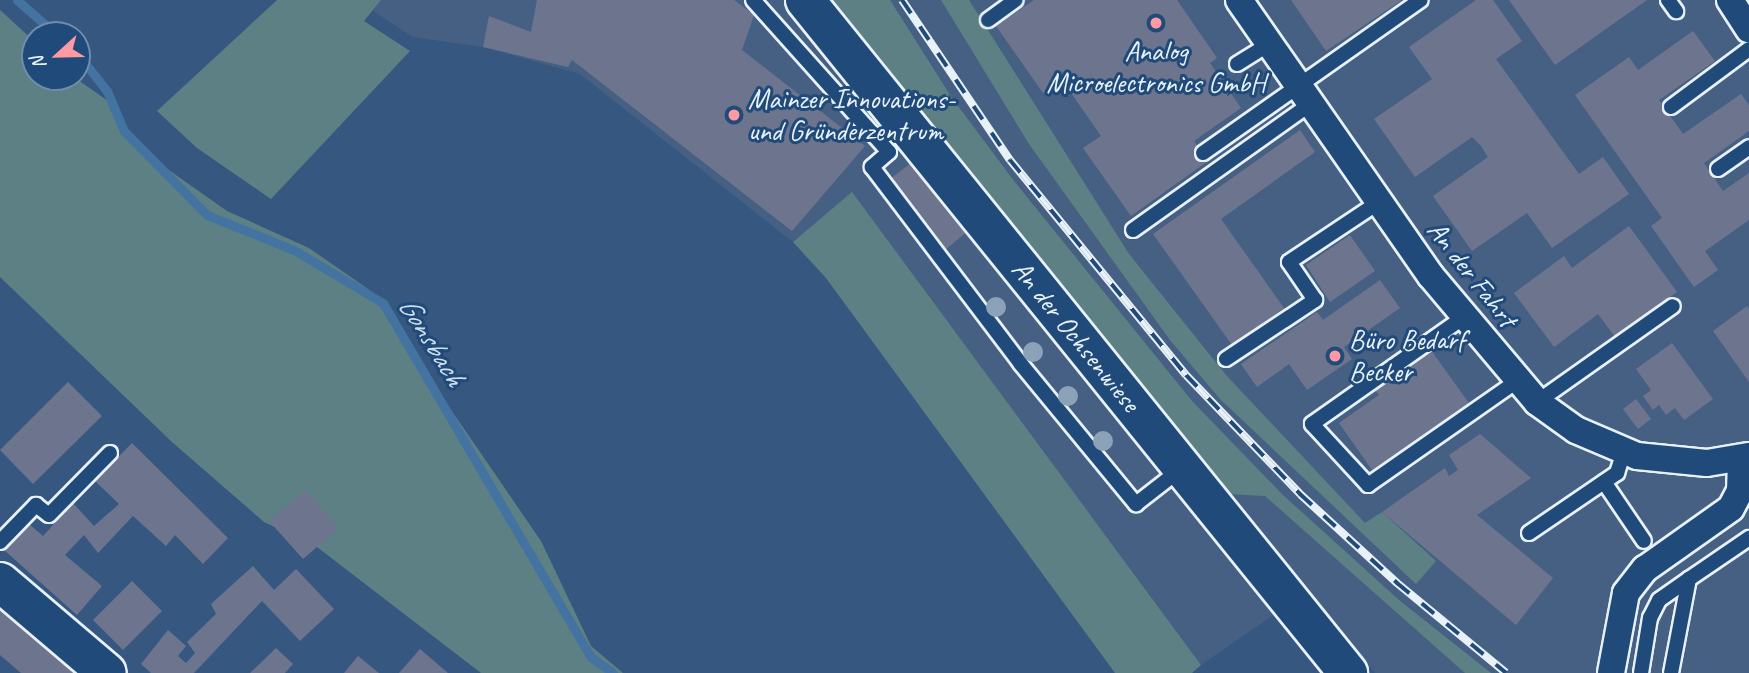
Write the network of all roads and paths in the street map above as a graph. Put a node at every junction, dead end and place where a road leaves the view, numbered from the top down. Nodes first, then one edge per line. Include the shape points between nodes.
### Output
1 (752, 0) edge
2 (805, 0) edge
3 (1016, 0) edge
4 (1239, 0) edge
5 (1421, 0) edge
6 (1730, 0) edge
7 (988, 20) dead end
8 (1749, 29) edge
9 (1270, 43) junction
10 (1749, 49) edge
11 (1237, 64) dead end
12 (1305, 94) junction
13 (1671, 107) dead end
14 (1749, 148) edge
15 (1203, 153) dead end
16 (1718, 169) dead end
17 (1378, 202) junction
18 (1133, 230) dead end
19 (1673, 306) dead end
20 (1464, 317) junction
21 (1226, 359) dead end
22 (1517, 381) junction
23 (1537, 402) junction
24 (1623, 452) junction
25 (110, 453) dead end
26 (1745, 457) edge
27 (1182, 468) junction
28 (1604, 482) junction
29 (1529, 533) dead end
30 (1749, 538) edge
31 (1644, 541) dead end
32 (0, 542) edge
33 (1689, 579) junction
34 (0, 582) edge
35 (107, 673) edge
36 (1348, 673) edge
37 (1611, 673) edge
38 (1641, 673) edge
39 (1671, 673) edge

1 - 27 lane via 889,152 872,167 1020,363 1136,504
2 - 27 street, An der Ochsenwiese
3 - 7 lane
4 - 9 street, An der Fahrt
5 - 12 lane
6 - 8 street
9 - 11 lane
9 - 12 street, An der Fahrt
10 - 13 lane
12 - 15 lane
12 - 17 street, An der Fahrt
12 - 18 lane
14 - 16 lane
17 - 20 street, An der Fahrt
17 - 21 lane via 1289,262 1315,300
19 - 23 lane
20 - 22 street, An der Fahrt
20 - 22 lane via 1312,424 1368,485
22 - 23 street, An der Fahrt
23 - 24 street, An der Fahrt via 1576,430
24 - 26 street, An der Fahrt via 1676,463
24 - 28 lane via 1617,473
25 - 32 lane via 49,515 36,505
26 - 37 street, An der Fahrt via 1740,492 1731,508 1645,569 1626,593
27 - 36 street, An der Ochsenwiese
28 - 29 lane
28 - 31 lane
30 - 33 lane
33 - 38 lane via 1658,600 1650,618
33 - 39 lane
34 - 35 street

